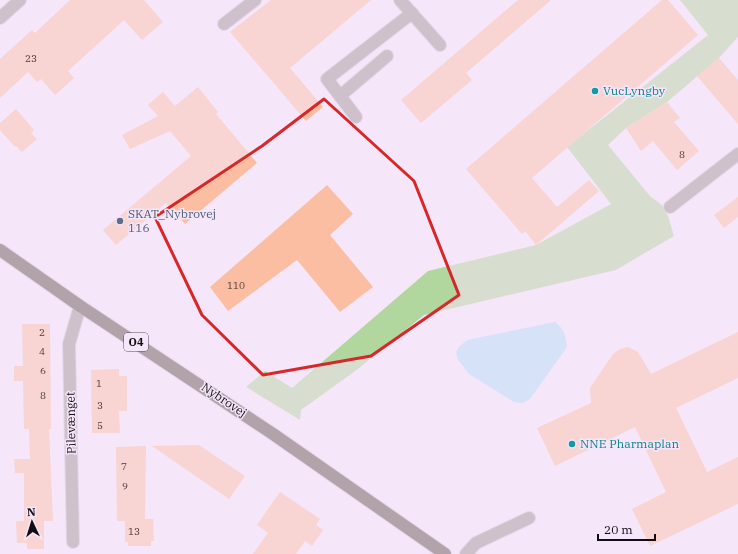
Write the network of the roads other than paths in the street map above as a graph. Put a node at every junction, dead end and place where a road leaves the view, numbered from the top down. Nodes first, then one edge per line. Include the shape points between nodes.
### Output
1 (20, 0) edge
2 (254, 0) edge
3 (400, 0) edge
4 (412, 13) junction
5 (0, 18) edge
6 (224, 24) dead end
7 (440, 45) dead end
8 (387, 56) dead end
9 (340, 96) junction
10 (356, 117) dead end
11 (738, 154) edge
12 (670, 207) dead end
13 (0, 250) edge
14 (80, 306) junction
15 (529, 518) dead end
16 (72, 542) dead end
17 (445, 554) edge
18 (466, 554) edge

1 - 5 street
2 - 6 street
3 - 4 street
4 - 7 street
4 - 9 street via 327,79
8 - 9 street
9 - 10 street
11 - 12 street
13 - 14 main road, Nybrovej / O4
14 - 16 street, Pilevænget via 69,344
14 - 17 main road, Nybrovej / O4 via 273,434
15 - 18 street via 476,543

